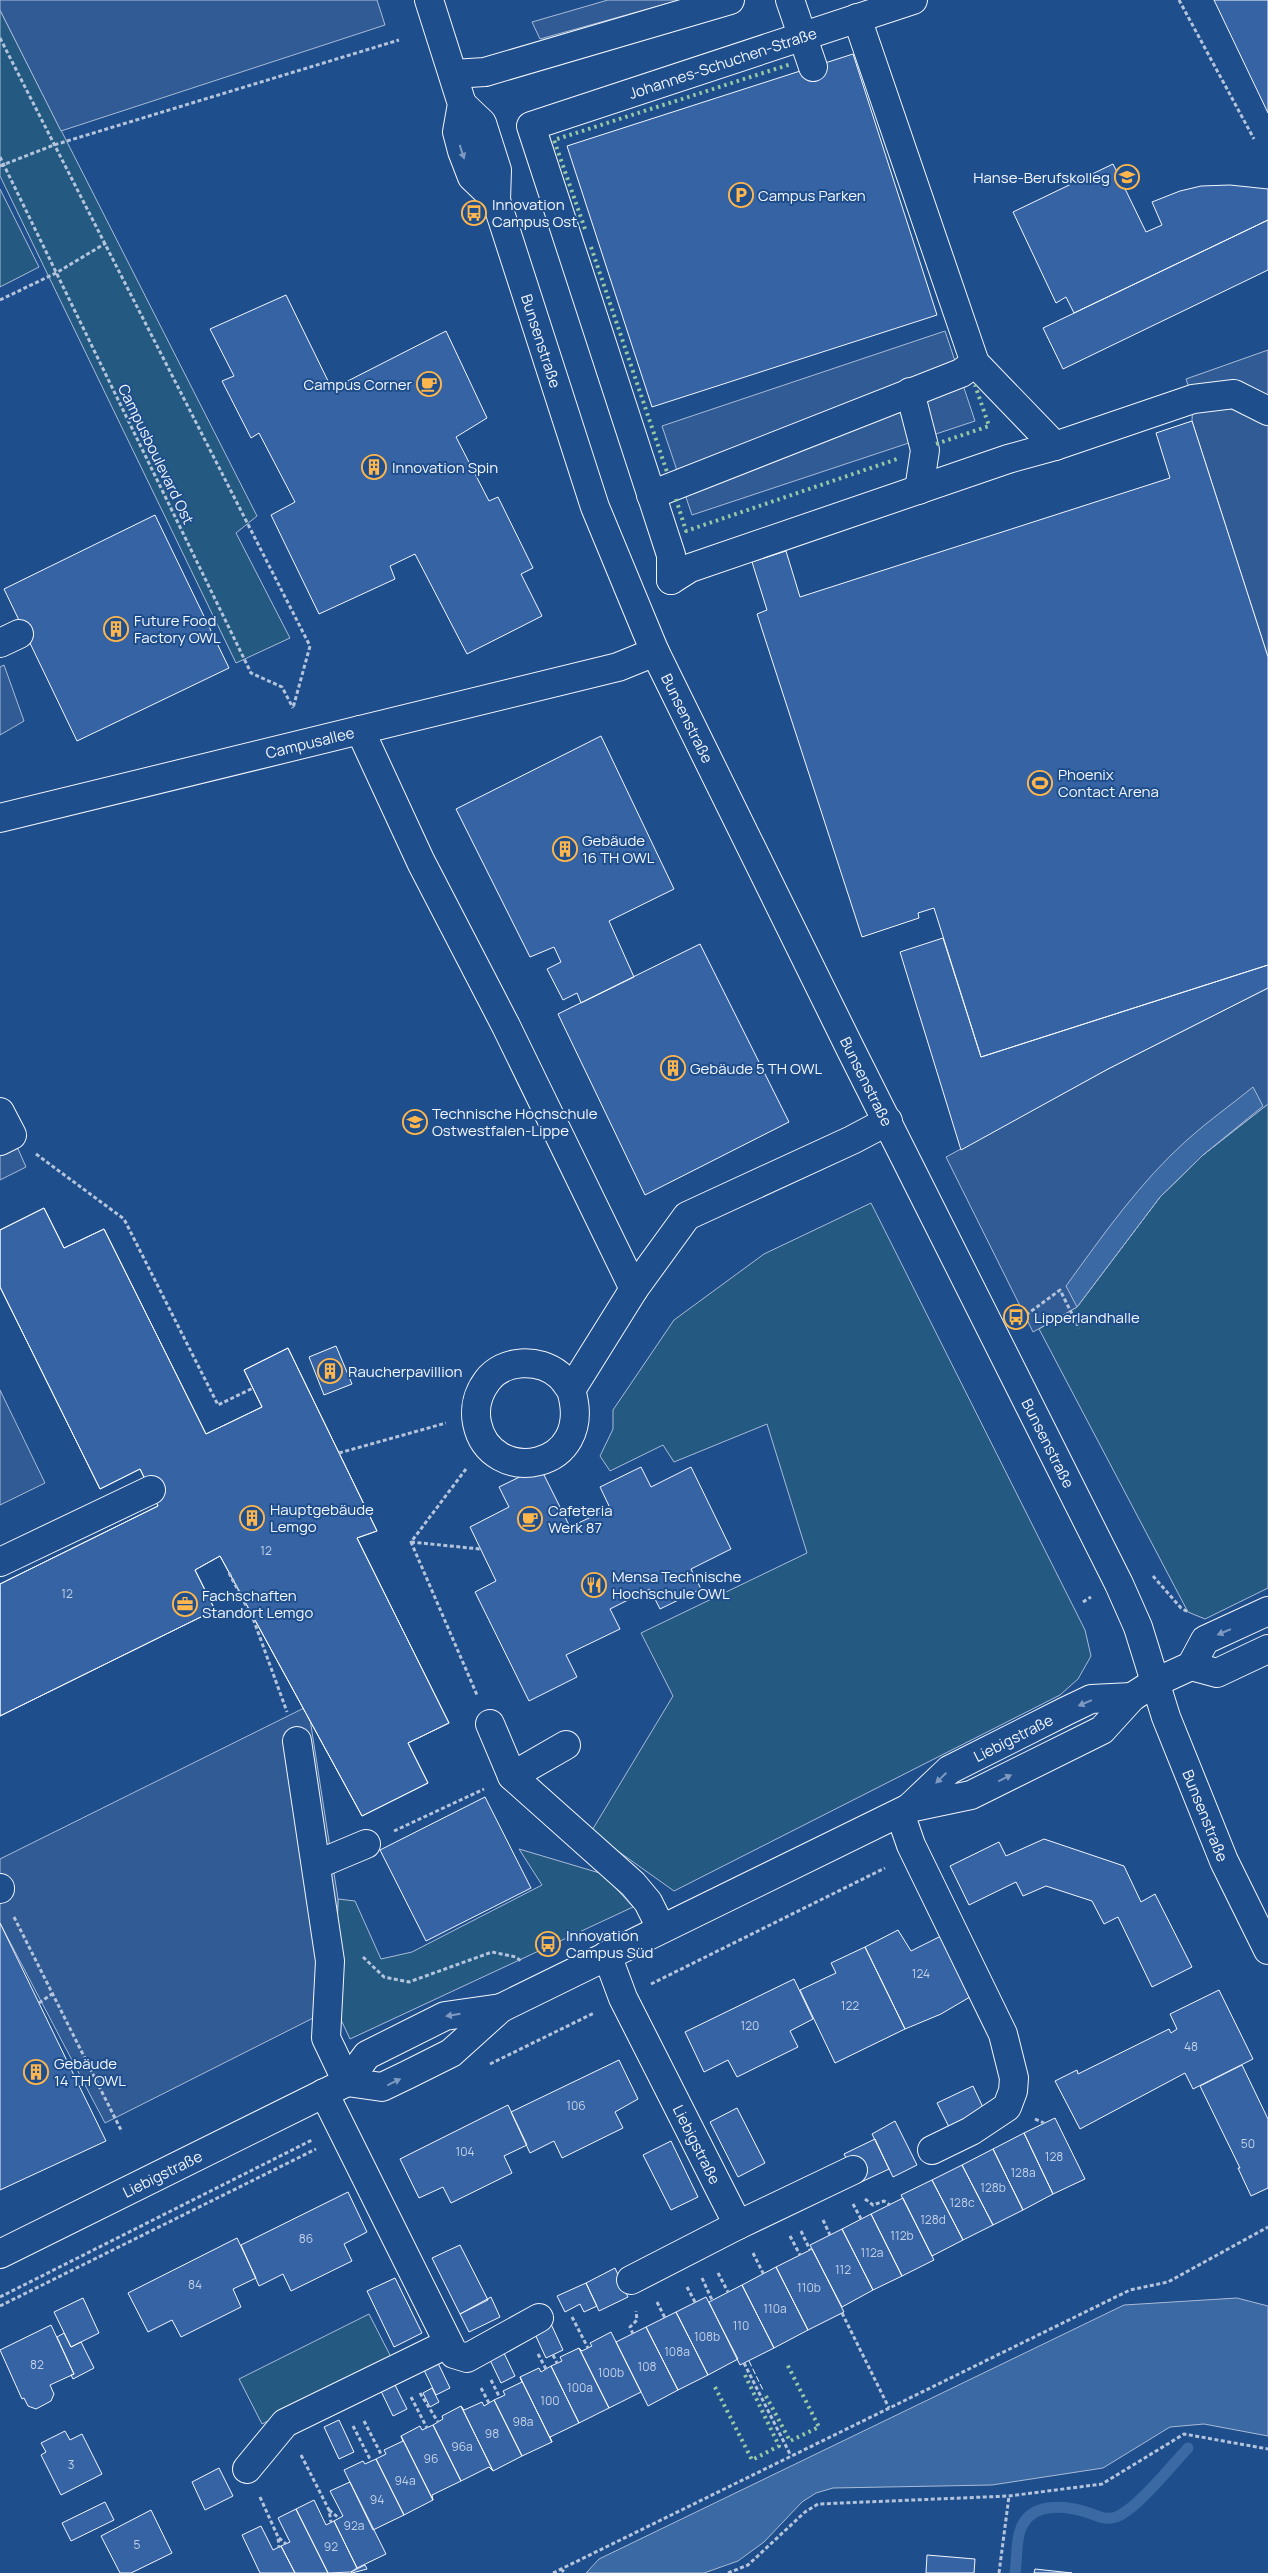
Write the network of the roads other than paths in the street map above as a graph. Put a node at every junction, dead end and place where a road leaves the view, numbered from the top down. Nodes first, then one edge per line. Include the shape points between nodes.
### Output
1 (429, 0) edge
2 (730, 0) edge
3 (790, 0) edge
4 (913, 0) edge
5 (857, 18) junction
6 (802, 37) junction
7 (813, 67) dead end
8 (453, 74) junction
9 (975, 363) junction
10 (910, 392) junction
11 (1268, 411) edge
12 (1055, 446) junction
13 (919, 490) junction
14 (651, 494) junction
15 (655, 652) junction
16 (360, 730) junction
17 (2, 811) edge
18 (888, 1121) junction
19 (634, 1288) junction
20 (571, 1390) junction
21 (151, 1490) dead end
22 (0, 1562) edge
23 (1268, 1611) edge
24 (1268, 1650) edge
25 (1190, 1666) junction
26 (1143, 1690) junction
27 (490, 1724) road end
28 (298, 1741) road end
29 (566, 1745) dead end
30 (512, 1776) junction
31 (905, 1810) junction
32 (366, 1844) road end
33 (316, 1865) junction
34 (660, 1928) junction
35 (1268, 1950) edge
36 (607, 1955) junction
37 (501, 2008) junction
38 (335, 2088) junction
39 (932, 2150) dead end
40 (853, 2170) dead end
41 (738, 2225) junction
42 (0, 2254) edge
43 (631, 2280) dead end
44 (539, 2318) dead end
45 (448, 2344) junction
46 (247, 2469) road end

1 - 8 street, Bunsenstraße
2 - 8 street via 485,72
3 - 6 street
4 - 5 street, Johannes-Schuchen-Straße
5 - 6 street, Johannes-Schuchen-Straße
5 - 9 street
6 - 7 street
6 - 14 street, Johannes-Schuchen-Straße via 530,126
8 - 15 street, Bunsenstraße via 462,104 457,132 462,151 472,177 496,200 595,507
9 - 10 street via 961,373
9 - 12 street
10 - 13 street via 925,450
10 - 14 street
11 - 12 street via 1234,394 1193,399
12 - 13 street
13 - 14 street via 690,568 671,580 672,560
15 - 16 street, Campusallee via 618,667
15 - 18 street, Bunsenstraße
16 - 17 street, Campusallee
16 - 19 street via 421,862 506,1026
18 - 19 street via 687,1216
18 - 26 street, Bunsenstraße via 1119,1584 1138,1627
19 - 20 street
20 - 20 street via 576,1406 576,1423 570,1438 559,1451 529,1463 497,1455 485,1444 475,1414 478,1395 488,1379 504,1367 523,1362 542,1365 559,1375
21 - 22 street
23 -> 25 street via 1205,1640
24 - 25 street via 1217,1673
25 - 26 street, Liebigstraße
26 - 31 street, Liebigstraße via 1090,1699 1064,1712 949,1770
26 - 35 street, Bunsenstraße
27 - 30 street
28 - 33 street
29 - 30 street
30 - 34 street via 634,1884 648,1902
31 - 34 street, Liebigstraße
31 - 39 street via 911,1845 1003,2034 1014,2078 1007,2107 971,2132
32 - 33 street
33 - 38 street via 330,1960 326,2038
34 - 36 street, Liebigstraße
36 - 37 street, Liebigstraße
36 - 41 street, Liebigstraße via 623,1998
37 -> 38 street, Liebigstraße via 444,2016 367,2055
38 -> 37 street, Liebigstraße via 382,2087 407,2075 451,2053
38 - 42 street, Liebigstraße
38 - 45 street
40 - 41 street
41 - 43 street
44 - 45 street via 467,2358 454,2354
45 - 46 street via 285,2423

